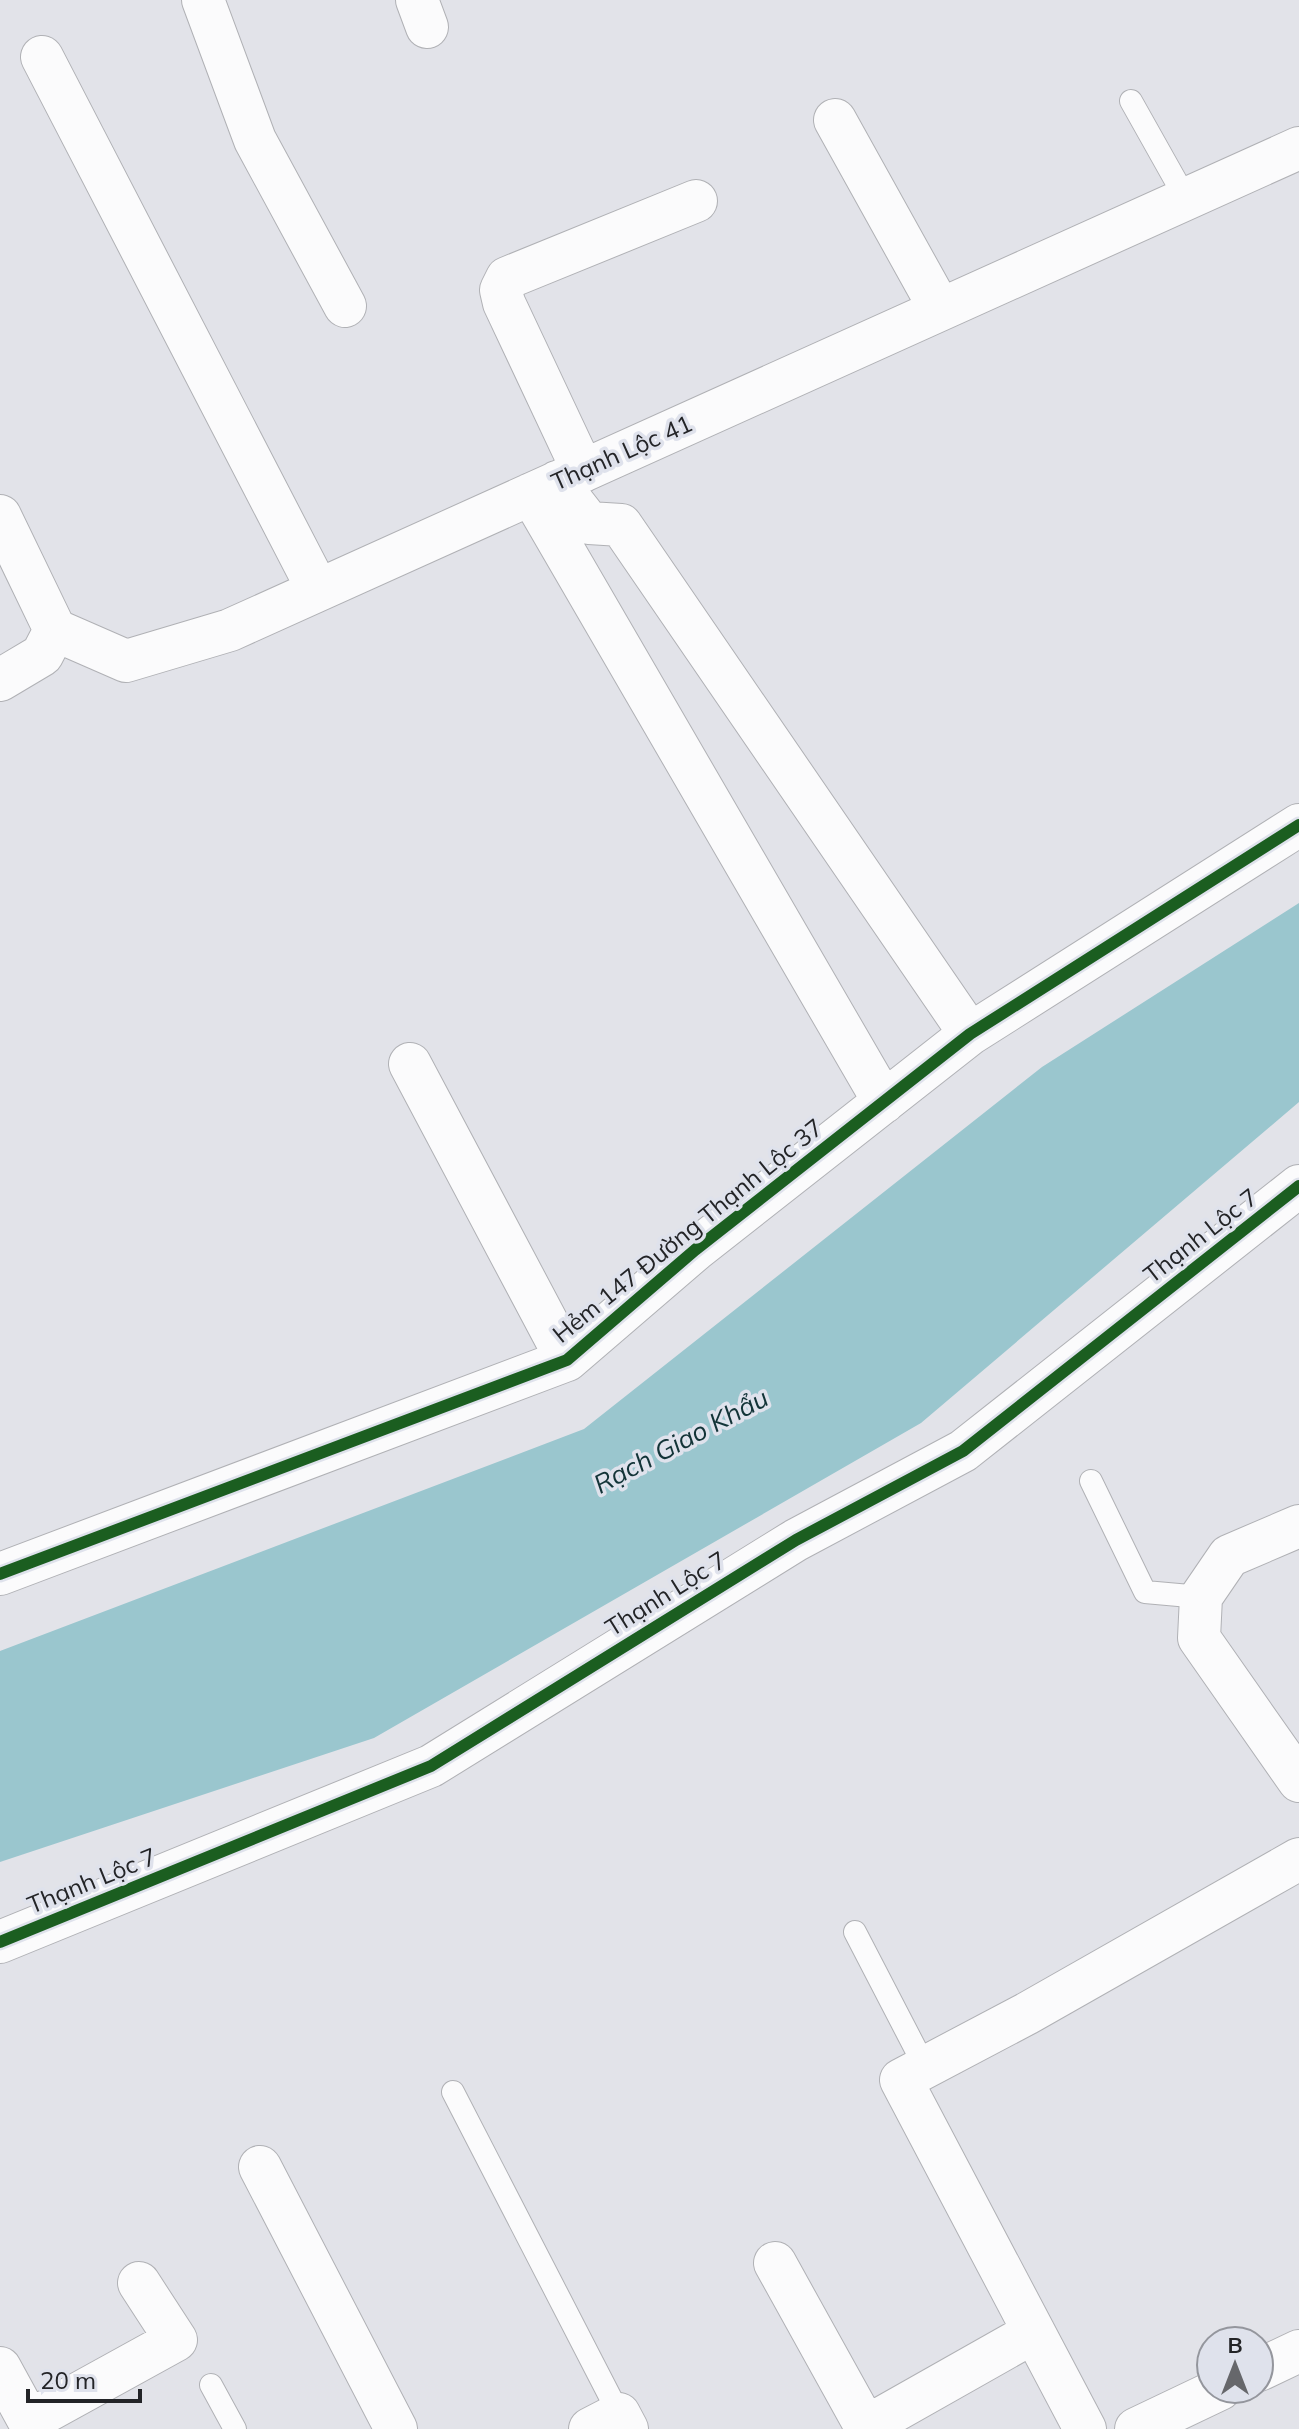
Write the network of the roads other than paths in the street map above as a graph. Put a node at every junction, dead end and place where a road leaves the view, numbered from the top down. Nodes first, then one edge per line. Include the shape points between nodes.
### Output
1 (203, 0) edge
2 (42, 57) dead end
3 (1131, 101) dead end
4 (835, 120) dead end
5 (1299, 148) edge
6 (1186, 199) junction
7 (696, 201) dead end
8 (345, 306) dead end
9 (940, 309) junction
10 (557, 482) junction
11 (0, 516) edge
12 (318, 590) junction
13 (55, 630) junction
14 (0, 680) edge
15 (1299, 825) edge
16 (970, 1034) junction
17 (410, 1064) dead end
18 (884, 1102) junction
19 (1298, 1190) edge
20 (567, 1360) junction
21 (1091, 1481) dead end
22 (1299, 1526) edge
23 (0, 1574) edge
24 (1201, 1597) junction
25 (1299, 1781) edge
26 (1299, 1859) edge
27 (855, 1932) dead end
28 (0, 1942) edge
29 (925, 2067) junction
30 (453, 2092) dead end
31 (260, 2167) dead end
32 (775, 2263) dead end
33 (139, 2283) dead end
34 (1034, 2332) junction
35 (1299, 2351) edge
36 (1275, 2362) edge
37 (0, 2368) edge
38 (211, 2385) dead end
39 (1195, 2401) edge
40 (612, 2424) edge
41 (866, 2428) edge
42 (235, 2429) edge
43 (396, 2429) edge
44 (1085, 2429) edge
45 (1136, 2429) edge

1 - 8 street via 255,140
2 - 12 street
3 - 6 lane
4 - 9 street
5 - 6 street, Thạnh Lộc 41
6 - 9 street, Thạnh Lộc 41
7 - 10 street via 507,278 501,290
9 - 10 street, Thạnh Lộc 41
10 - 12 street, Thạnh Lộc 41
10 - 16 street via 589,523 621,525
10 - 18 street
11 - 13 street
12 - 13 street, Thạnh Lộc 41 via 230,630 126,661
13 - 14 street via 42,655
15 - 16 street, Hẻm 147 Đường Thạnh Lộc 37
16 - 18 street, Hẻm 147 Đường Thạnh Lộc 37
17 - 20 street
18 - 20 street, Hẻm 147 Đường Thạnh Lộc 37 via 695,1250
19 - 28 street, Thạnh Lộc 7 via 963,1451 796,1540 431,1766
20 - 23 street, Hẻm 147 Đường Thạnh Lộc 37
21 - 24 lane via 1145,1592
22 - 24 street via 1229,1556
24 - 25 street via 1199,1638
26 - 29 street
27 - 29 lane
29 - 34 street via 901,2080
30 - 40 lane
31 - 43 street
32 - 41 street
33 - 37 street via 176,2340 29,2421
34 - 41 street
34 - 44 street
35 - 36 street
38 - 42 lane
39 - 45 street

